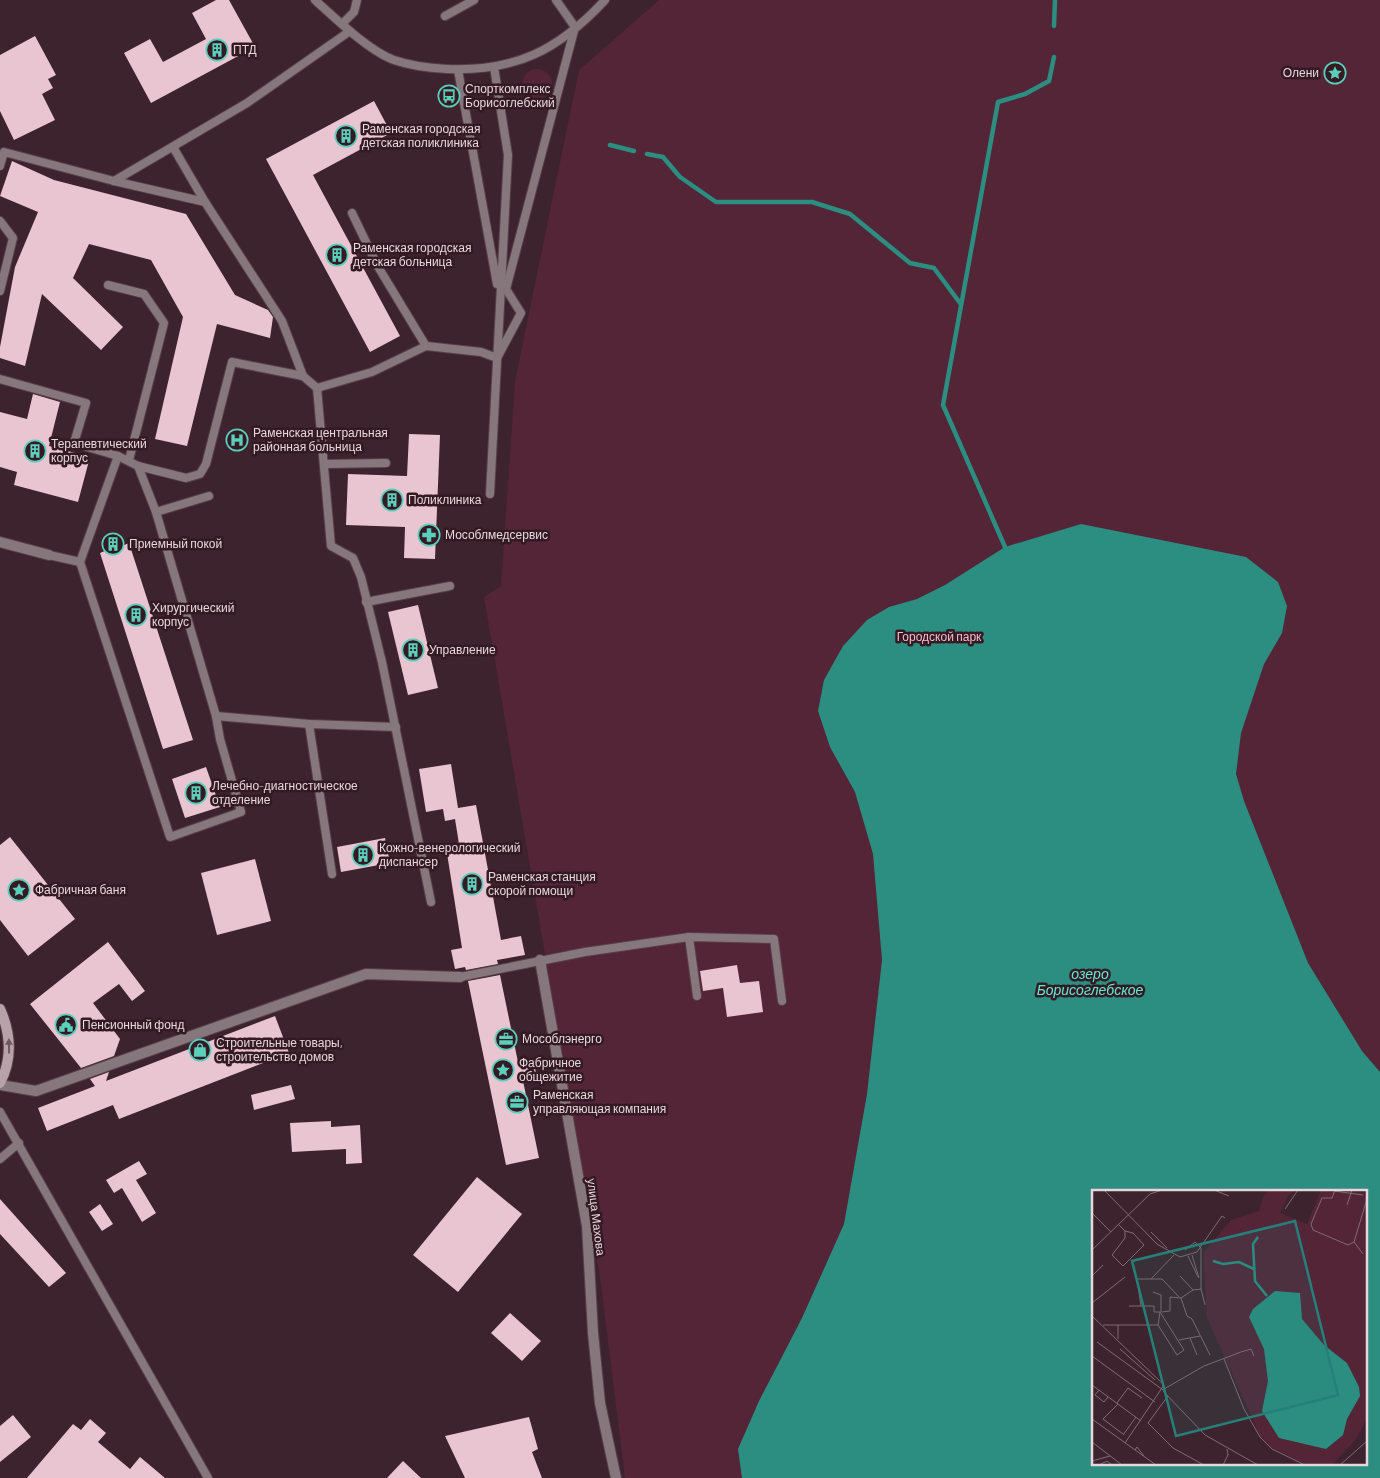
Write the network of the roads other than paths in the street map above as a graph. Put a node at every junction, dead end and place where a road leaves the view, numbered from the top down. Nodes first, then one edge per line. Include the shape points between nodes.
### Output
1 (315, 0) edge
2 (357, 0) edge
3 (474, 0) edge
4 (556, 0) edge
5 (605, 0) edge
6 (445, 16) dead end
7 (342, 24) junction
8 (576, 27) junction
9 (350, 31) junction
10 (494, 68) junction
11 (458, 70) junction
12 (173, 147) junction
13 (2, 150) edge
14 (0, 166) edge
15 (114, 181) junction
16 (205, 202) junction
17 (352, 213) dead end
18 (0, 221) edge
19 (108, 285) dead end
20 (0, 290) edge
21 (499, 298) junction
22 (426, 346) junction
23 (497, 358) junction
24 (303, 376) junction
25 (0, 379) edge
26 (317, 388) junction
27 (118, 456) junction
28 (129, 460) junction
29 (386, 463) dead end
30 (325, 464) junction
31 (138, 466) junction
32 (490, 494) dead end
33 (209, 496) dead end
34 (156, 512) junction
35 (0, 542) edge
36 (49, 555) joint
37 (80, 562) junction
38 (450, 586) dead end
39 (366, 602) junction
40 (216, 716) junction
41 (309, 724) junction
42 (396, 727) junction
43 (332, 874) dead end
44 (432, 902) dead end
45 (689, 937) junction
46 (540, 960) junction
47 (460, 977) joint
48 (697, 996) dead end
49 (782, 1001) dead end
50 (0, 1009) edge
51 (0, 1084) edge
52 (0, 1112) edge
53 (19, 1143) junction
54 (0, 1159) edge
55 (208, 1478) edge
56 (616, 1478) edge

1 - 7 lane
2 - 7 lane via 354,12
3 - 6 lane
4 - 8 lane
5 - 8 lane
7 - 9 lane
8 - 10 lane via 536,55
8 - 23 lane via 506,289 521,313
9 - 11 lane via 393,60 433,69
9 - 12 lane via 247,103
10 - 11 lane
10 - 21 lane via 508,155
11 - 21 lane
12 - 15 lane
12 - 16 lane
13 - 14 lane
13 - 15 lane
15 - 16 lane
16 - 24 lane via 282,321
17 - 22 lane via 377,265
18 - 20 lane via 13,238
19 - 28 lane via 144,294 164,322
21 - 23 lane
22 - 23 lane via 481,352
22 - 26 lane via 372,372
23 - 32 lane
24 - 26 lane
24 - 31 lane via 232,362 206,464 200,474 186,478
25 - 27 lane via 86,403 74,443
26 - 30 lane
27 - 28 lane
27 - 37 lane
28 - 31 lane
29 - 30 lane
30 - 39 lane via 331,546 353,558
31 - 34 lane
33 - 34 lane
34 - 40 lane
35 - 36 street
36 - 37 lane
37 - 40 lane via 170,837 241,812
38 - 39 lane
39 - 42 lane
40 - 41 lane
41 - 42 lane
41 - 43 lane
42 - 44 lane
45 - 46 lane
45 - 48 lane
45 - 49 lane via 774,939
46 - 47 lane
46 - 56 street, улица Махова via 587,1226 600,1403
47 - 51 street via 366,974 36,1091
51 -> 50 main road via 8,1068 9,1053 8,1030
52 - 53 lane
53 - 54 lane
53 - 55 lane

